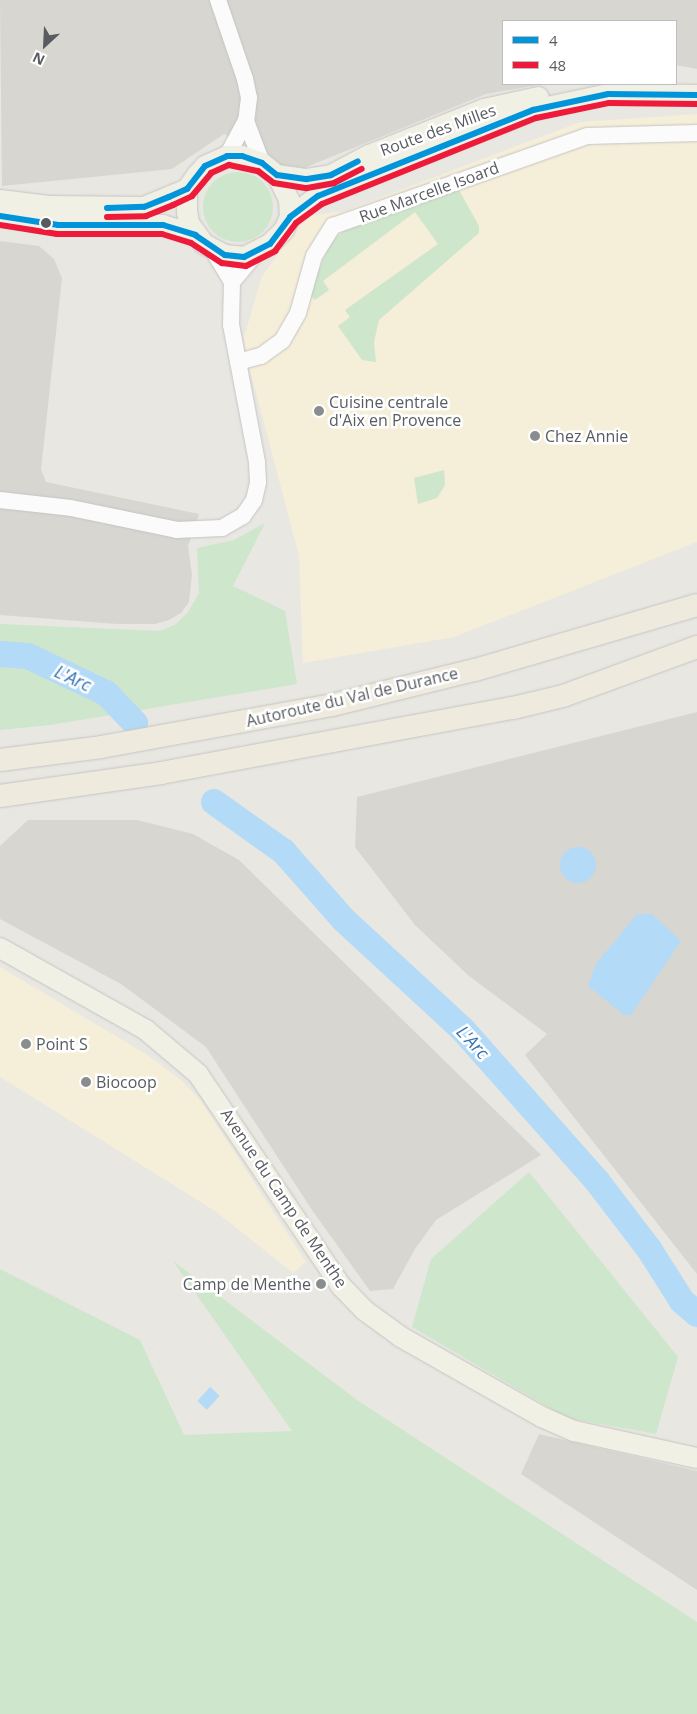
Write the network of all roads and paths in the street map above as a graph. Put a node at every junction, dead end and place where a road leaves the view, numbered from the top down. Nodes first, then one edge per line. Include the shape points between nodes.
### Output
1 (218, 0) edge
2 (677, 82) edge
3 (697, 84) edge
4 (616, 85) edge
5 (697, 95) edge
6 (246, 120) junction
7 (697, 133) edge
8 (227, 156) junction
9 (274, 173) junction
10 (188, 189) junction
11 (0, 200) edge
12 (0, 216) edge
13 (290, 217) junction
14 (195, 235) junction
15 (213, 250) junction
16 (256, 254) junction
17 (232, 282) junction
18 (238, 362) junction
19 (0, 500) edge
20 (697, 599) edge
21 (697, 605) edge
22 (626, 627) junction
23 (697, 647) edge
24 (697, 660) edge
25 (562, 696) junction
26 (0, 760) edge
27 (0, 796) edge
28 (0, 948) edge
29 (697, 1458) edge

1 - 6 street via 245,79 249,98
2 - 3 main road
4 - 9 main road, Route des Milles via 484,109 369,155 331,175 307,179
5 - 13 main road, Route des Milles via 608,94 533,110 318,196
6 - 8 street
6 - 9 street
7 - 18 street, Rue Marcelle Isoard via 588,136 333,226 314,256 292,327 282,341 262,356
8 - 9 main road via 242,156
8 - 10 main road via 205,166
9 - 13 main road via 289,200
10 - 11 main road via 144,207 49,206
10 - 14 main road via 187,212
12 - 14 main road via 58,225 163,225
13 - 16 main road via 276,239
14 - 15 main road
15 - 16 main road via 233,257
15 - 17 street
16 - 17 street
17 - 18 street via 231,325
18 - 19 street via 258,482 254,500 243,516 222,528 177,530 71,508
20 - 22 highway
21 - 22 highway, Autoroute du Val de Durance
22 - 26 highway, Autoroute du Val de Durance via 332,705 175,735
23 - 25 highway
24 - 25 highway
25 - 27 highway via 428,725 209,765
28 - 29 main road, Avenue du Camp de Menthe via 146,1030 198,1074 341,1286 364,1310 401,1337 542,1417 574,1431

